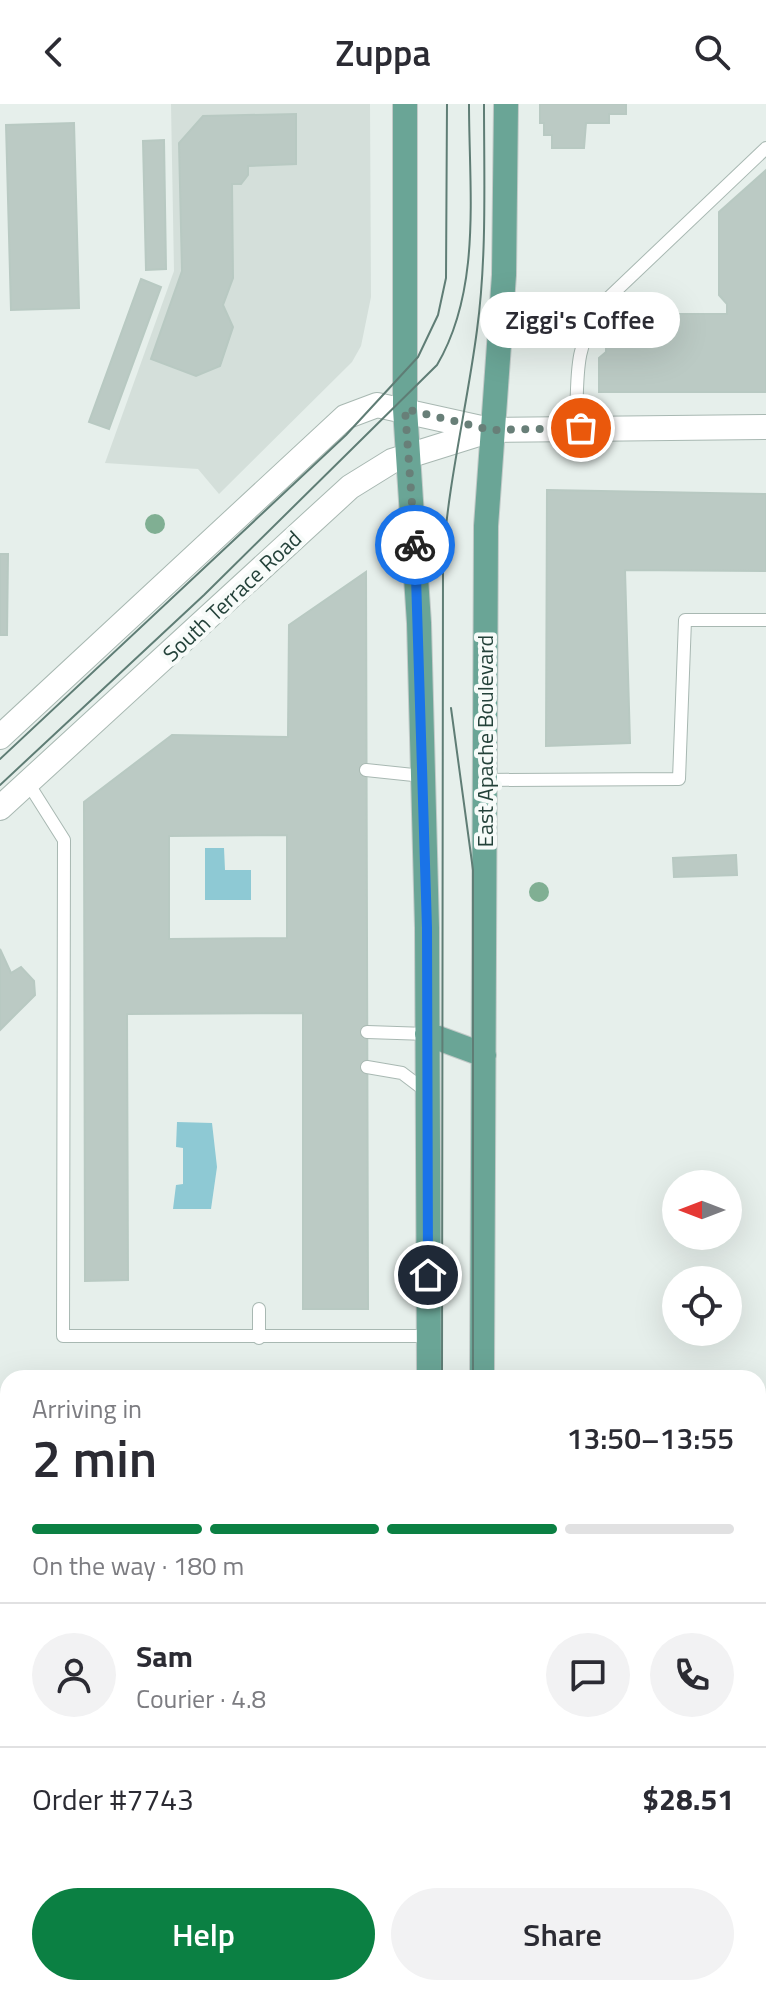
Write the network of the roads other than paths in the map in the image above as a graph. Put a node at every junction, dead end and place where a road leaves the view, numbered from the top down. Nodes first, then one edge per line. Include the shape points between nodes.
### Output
1 (405, 104) edge
2 (506, 104) edge
3 (766, 148) edge
4 (405, 409) junction
5 (576, 427) junction
6 (766, 427) edge
7 (491, 430) junction
8 (407, 455) junction
9 (766, 620) edge
10 (0, 737) edge
11 (366, 770) dead end
12 (423, 776) junction
13 (485, 780) junction
14 (28, 783) junction
15 (0, 808) edge
16 (367, 1032) dead end
17 (427, 1034) junction
18 (484, 1055) junction
19 (367, 1067) dead end
20 (427, 1092) junction
21 (259, 1309) dead end
22 (428, 1336) junction
23 (259, 1338) junction
24 (429, 1370) edge
25 (482, 1370) edge

1 - 4 main road
2 - 7 main road, East Apache Boulevard via 504,275
3 - 5 lane via 601,305 581,347
4 - 7 street, South Terrace Road
4 - 8 main road
4 - 10 street, South Terrace Road via 377,405 345,417
5 - 6 street, South Terrace Road
5 - 7 street, South Terrace Road
7 - 8 street, South Terrace Road
7 - 13 main road, East Apache Boulevard
8 - 12 main road
8 - 14 street, South Terrace Road via 350,487
9 - 13 lane via 685,620 679,779
11 - 12 lane
12 - 17 main road
13 - 18 main road, East Apache Boulevard
14 - 15 street, South Terrace Road
14 - 23 lane via 64,840 63,1336
16 - 17 lane
17 - 18 main road
17 - 20 main road
18 - 25 main road, East Apache Boulevard
19 - 20 lane via 402,1073
20 - 22 main road
21 - 23 lane
22 - 23 lane
22 - 24 main road

